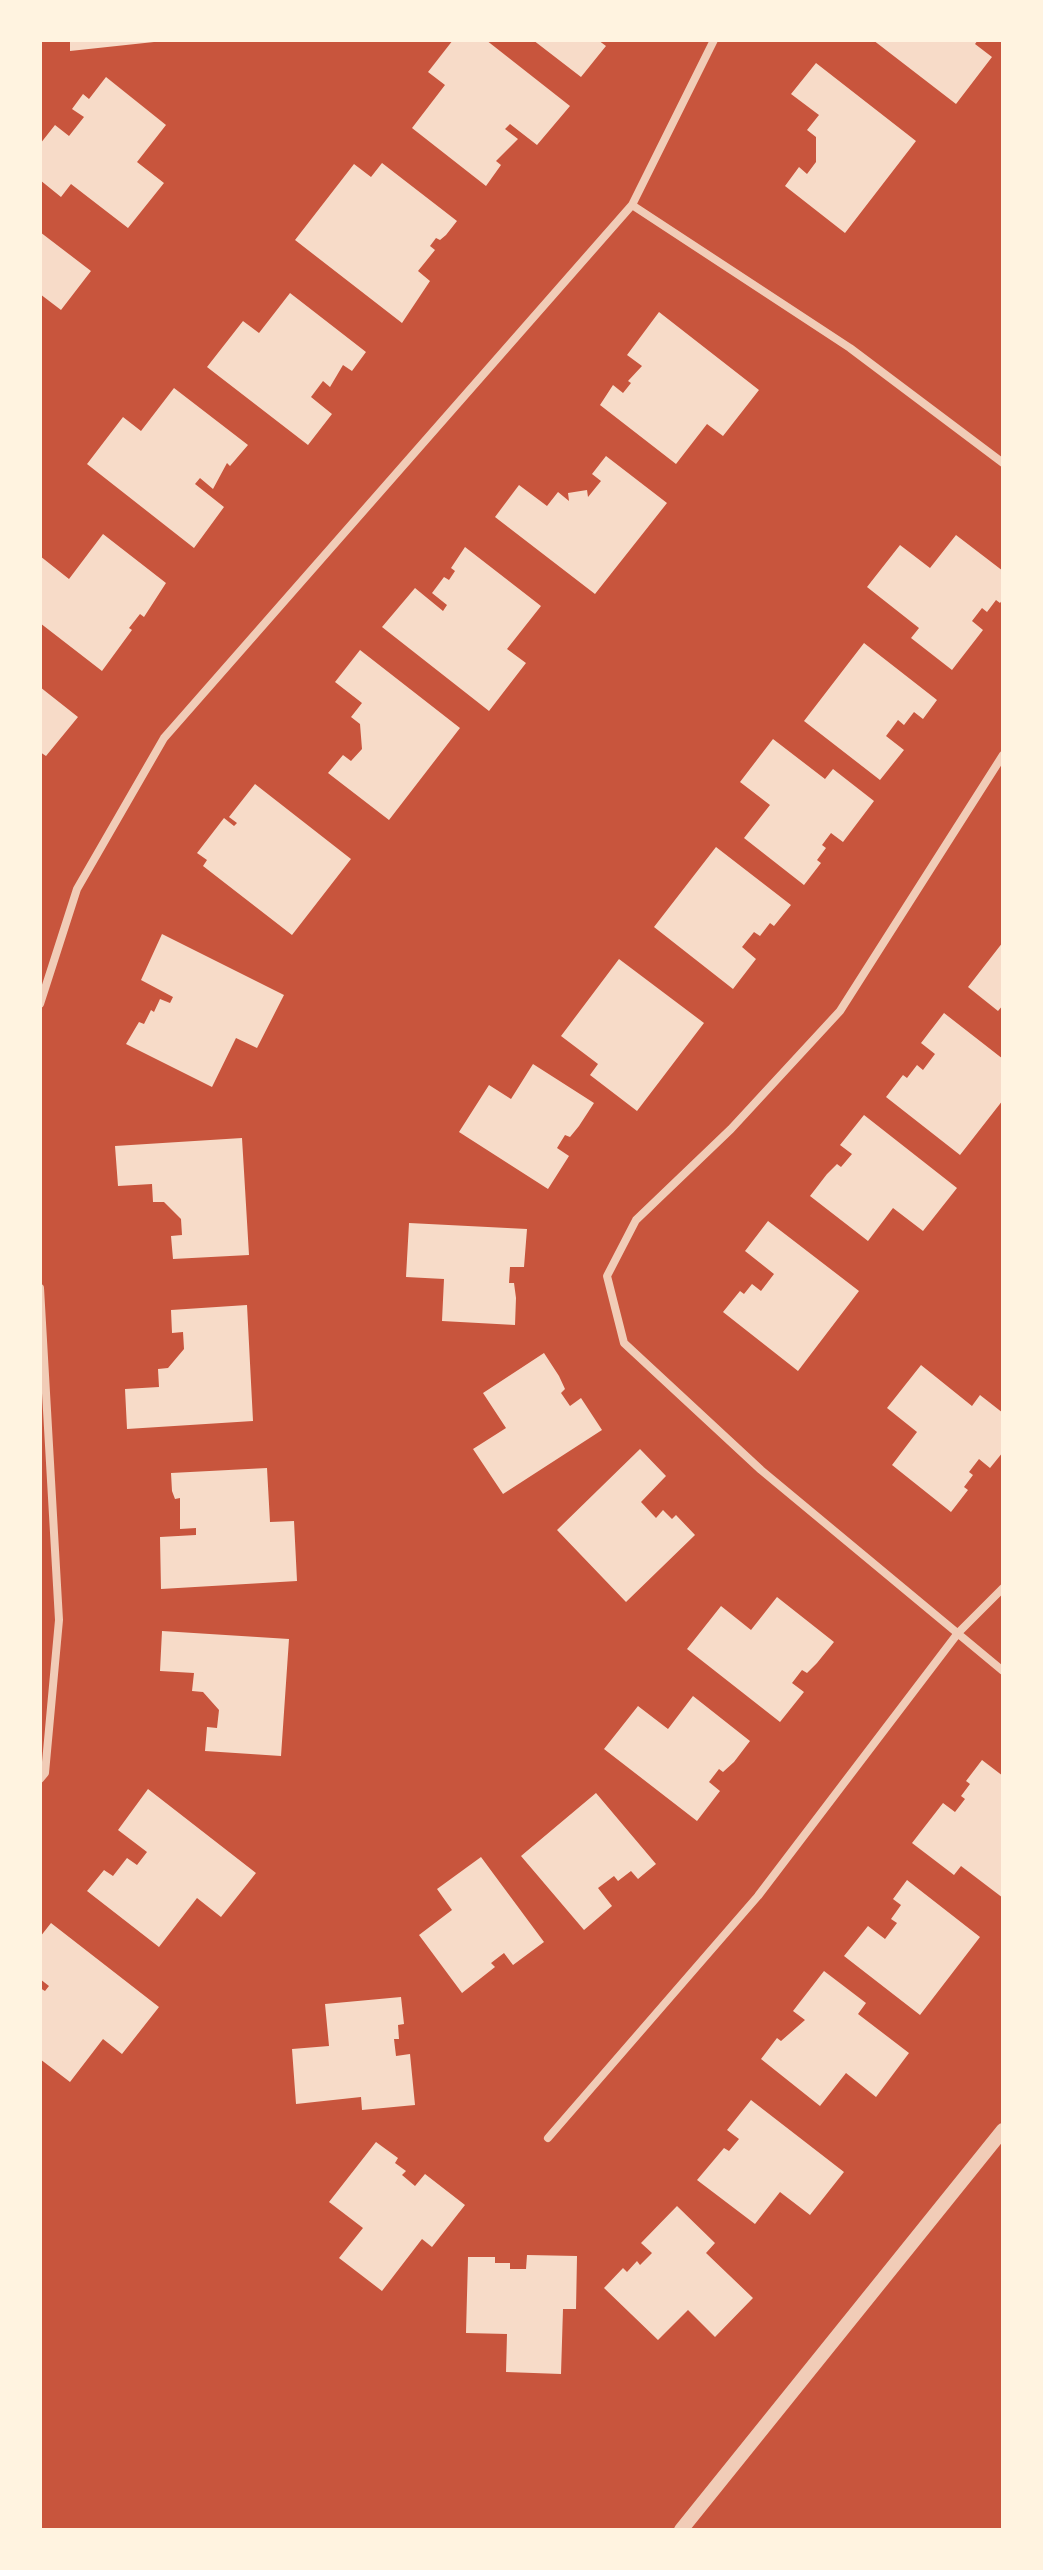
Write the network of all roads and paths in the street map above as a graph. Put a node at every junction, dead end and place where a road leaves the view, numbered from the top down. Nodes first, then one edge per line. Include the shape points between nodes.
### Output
1 (714, 40) edge
2 (632, 205) junction
3 (1003, 463) edge
4 (1003, 755) edge
5 (40, 1004) edge
6 (40, 1288) edge
7 (1003, 1588) edge
8 (958, 1633) junction
9 (1003, 1671) edge
10 (40, 1779) edge
11 (1003, 2130) edge
12 (548, 2138) dead end
13 (681, 2530) edge

1 - 2 street
2 - 3 street via 850,348
2 - 5 street via 164,738 77,889
4 - 8 street via 840,1011 731,1129 636,1220 607,1276 624,1343 761,1470
6 - 10 street via 59,1620 45,1773
7 - 8 street
8 - 9 street
8 - 12 street via 758,1896
11 - 13 street

